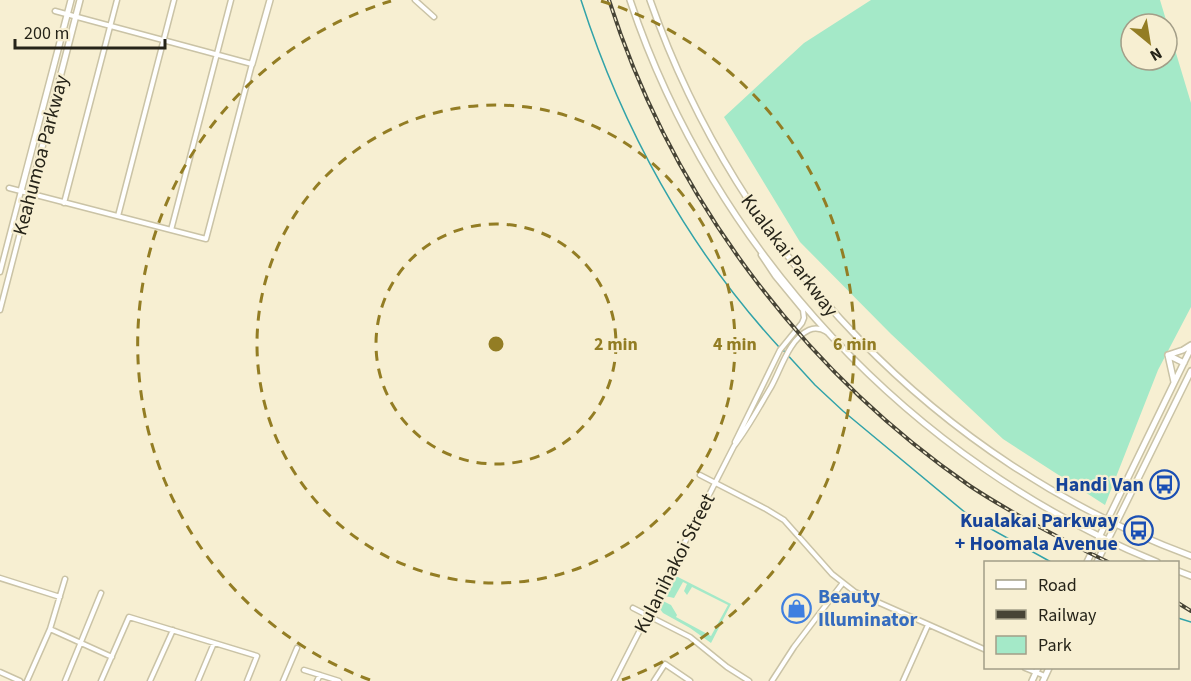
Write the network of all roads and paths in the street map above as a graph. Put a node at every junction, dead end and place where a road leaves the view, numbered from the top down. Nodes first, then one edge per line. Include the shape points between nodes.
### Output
1 (71, 0) edge
2 (80, 0) edge
3 (117, 0) edge
4 (174, 0) edge
5 (231, 0) edge
6 (270, 0) edge
7 (415, 0) edge
8 (630, 0) edge
9 (650, 0) edge
10 (55, 11) dead end
11 (67, 14) junction
12 (76, 16) junction
13 (434, 17) dead end
14 (110, 27) junction
15 (163, 40) junction
16 (217, 54) junction
17 (252, 64) junction
18 (9, 188) dead end
19 (21, 191) junction
20 (30, 194) junction
21 (64, 203) junction
22 (118, 216) junction
23 (171, 230) junction
24 (751, 237) junction
25 (0, 272) edge
26 (0, 310) edge
27 (832, 337) junction
28 (1191, 347) edge
29 (1168, 355) junction
30 (1184, 363) junction
31 (1191, 364) edge
32 (1191, 371) edge
33 (1191, 383) edge
34 (1173, 385) junction
35 (1181, 392) junction
36 (734, 446) junction
37 (700, 475) dead end
38 (715, 483) junction
39 (1107, 522) junction
40 (1116, 525) junction
41 (1100, 536) junction
42 (1108, 540) junction
43 (1191, 556) edge
44 (1088, 561) edge
45 (1098, 561) edge
46 (1155, 561) edge
47 (0, 578) edge
48 (65, 579) dead end
49 (842, 584) junction
50 (101, 593) dead end
51 (60, 597) junction
52 (633, 608) dead end
53 (647, 615) junction
54 (928, 625) junction
55 (50, 629) junction
56 (173, 630) junction
57 (82, 642) junction
58 (214, 643) junction
59 (297, 648) dead end
60 (984, 649) edge
61 (112, 657) junction
62 (304, 670) dead end
63 (1037, 670) edge
64 (0, 672) edge
65 (320, 675) junction
66 (1044, 678) edge
67 (21, 681) edge
68 (27, 681) edge
69 (65, 681) edge
70 (101, 681) edge
71 (150, 681) edge
72 (198, 681) edge
73 (247, 681) edge
74 (283, 681) edge
75 (317, 681) edge
76 (339, 681) edge
77 (614, 681) edge
78 (654, 681) edge
79 (690, 681) edge
80 (749, 681) edge
81 (772, 681) edge
82 (903, 681) edge
83 (1032, 681) edge

1 - 11 main road, Keahumoa Parkway
2 - 12 main road, Keahumoa Parkway
3 - 14 street
4 - 15 street
5 - 16 street
6 - 17 main road
7 - 13 street
8 - 24 main road, Kualakai Parkway via 677,115
9 - 39 main road, Kualakai Parkway via 681,79 717,152 773,238 824,302 875,356 946,418 1039,484
10 - 11 street
11 - 12 street
11 - 19 main road, Keahumoa Parkway
12 - 14 street
12 - 20 main road, Keahumoa Parkway
14 - 15 street
14 - 21 street
15 - 16 street
15 - 22 street
16 - 17 street
16 - 23 street
17 - 23 street via 206,239
18 - 19 street
19 - 20 street
19 - 25 street, Keahumoa Parkway
20 - 21 street
20 - 26 street, Keahumoa Parkway
21 - 22 street
22 - 23 street
24 - 27 main road, Kualakai Parkway
24 - 36 street, Kulanihakoi Street via 803,310 803,321 782,346
27 - 36 street, Kulanihakoi Street via 817,329 803,335 790,350
27 - 41 main road, Kualakai Parkway via 904,406 970,458
28 - 29 main road
28 - 30 main road
29 - 30 main road
29 - 34 main road
30 - 31 street
30 - 32 street
30 - 34 main road
32 - 35 main road
33 - 35 main road
34 - 39 main road
35 - 40 main road
36 - 38 street, Kulanihakoi Street
37 - 38 street
38 - 49 street via 784,520
38 - 53 street, Kulanihakoi Street
39 - 40 main road, Kualakai Parkway
39 - 41 main road
40 - 42 main road
40 - 43 main road, Kualakai Parkway
41 - 42 main road, Kualakai Parkway
41 - 44 main road
42 - 45 main road
42 - 46 main road, Kualakai Parkway
47 - 51 street
48 - 51 street
49 - 54 street
49 - 81 street
50 - 57 street
51 - 55 street
52 - 53 street
53 - 77 street, Kulanihakoi Street
53 - 80 street via 690,637
54 - 60 street
54 - 82 street
55 - 57 street
55 - 68 street
56 - 58 street
56 - 61 street via 129,617
56 - 71 street
57 - 61 street
57 - 69 street
58 - 72 street
58 - 73 street via 257,656
59 - 74 street
61 - 70 street
62 - 65 street
63 - 66 street
63 - 83 main road
64 - 67 street
65 - 75 street
65 - 76 street
78 - 79 street via 665,664

